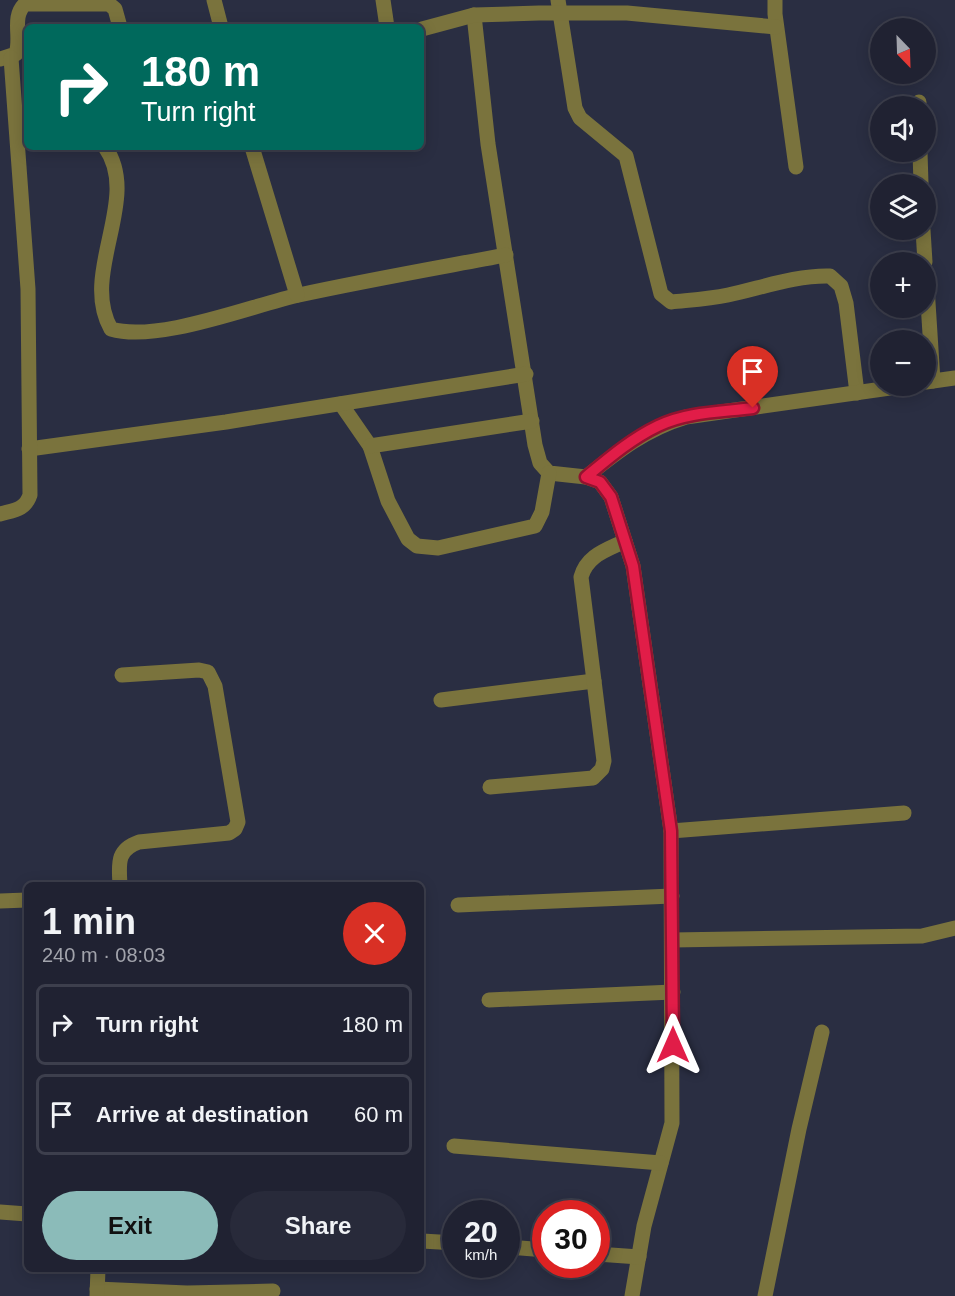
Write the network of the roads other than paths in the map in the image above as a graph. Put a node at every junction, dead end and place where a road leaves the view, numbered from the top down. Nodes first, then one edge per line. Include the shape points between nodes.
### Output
1 (214, 0) edge
2 (383, 0) edge
3 (775, 0) edge
4 (115, 4) edge
5 (558, 6) edge
6 (474, 15) junction
7 (119, 24) edge
8 (221, 24) edge
9 (387, 24) edge
10 (776, 27) junction
11 (424, 28) edge
12 (5, 58) edge
13 (21, 121) edge
14 (107, 150) edge
15 (253, 150) edge
16 (796, 167) dead end
17 (506, 255) junction
18 (297, 296) junction
19 (526, 374) junction
20 (955, 378) edge
21 (936, 381) edge
22 (870, 391) edge
23 (857, 393) junction
24 (341, 404) junction
25 (532, 421) junction
26 (370, 446) junction
27 (29, 449) junction
28 (549, 473) junction
29 (586, 477) junction
30 (0, 514) edge
31 (625, 541) junction
32 (122, 675) dead end
33 (594, 681) junction
34 (441, 700) dead end
35 (490, 787) dead end
36 (904, 813) dead end
37 (671, 831) junction
38 (120, 882) edge
39 (672, 896) junction
40 (24, 900) edge
41 (0, 901) edge
42 (458, 904) dead end
43 (955, 928) edge
44 (672, 940) junction
45 (673, 992) junction
46 (489, 1000) dead end
47 (822, 1032) dead end
48 (454, 1146) dead end
49 (661, 1163) junction
50 (0, 1212) edge
51 (24, 1214) edge
52 (424, 1241) edge
53 (442, 1242) edge
54 (610, 1255) edge
55 (639, 1257) junction
56 (98, 1272) edge
57 (273, 1291) dead end
58 (97, 1292) edge
59 (632, 1296) edge
60 (765, 1296) edge

1 - 8 street
2 - 9 street
3 - 10 street
4 - 7 street
4 - 12 street via 25,4 17,18 16,54
5 - 6 street
5 - 10 street
5 - 23 street via 575,108 580,118 626,156 661,294 671,302 683,301 724,296 813,275 830,276 841,286 846,303
6 - 11 street
6 - 17 street via 488,144
10 - 16 street
12 - 13 street
13 - 27 street
14 - 18 street via 115,160 117,187 102,285 104,316 111,329 125,333 155,330
15 - 18 street
17 - 18 street
17 - 19 street
19 - 24 street
19 - 25 street
20 - 21 street
22 - 23 street
23 - 29 street via 660,425 627,444
24 - 26 street
24 - 27 street
25 - 26 street
25 - 28 street via 540,463
26 - 28 street via 388,501 408,539 424,549 535,526 542,512
27 - 30 street via 27,504
28 - 29 street
29 - 31 street via 600,482 611,497
31 - 33 street via 597,554 584,565 581,577
31 - 37 street via 633,566
32 - 38 street via 208,672 215,686 238,822 229,833 127,846 121,853
33 - 34 street
33 - 35 street via 602,769 593,778
36 - 37 street
37 - 39 street
39 - 42 street
39 - 44 street
40 - 41 street
43 - 44 street via 922,936
44 - 45 street
45 - 46 street
45 - 49 street via 672,1123
47 - 60 street
48 - 49 street
49 - 55 street
50 - 51 street
52 - 53 street
54 - 55 street
55 - 59 street
56 - 58 street
57 - 58 street

